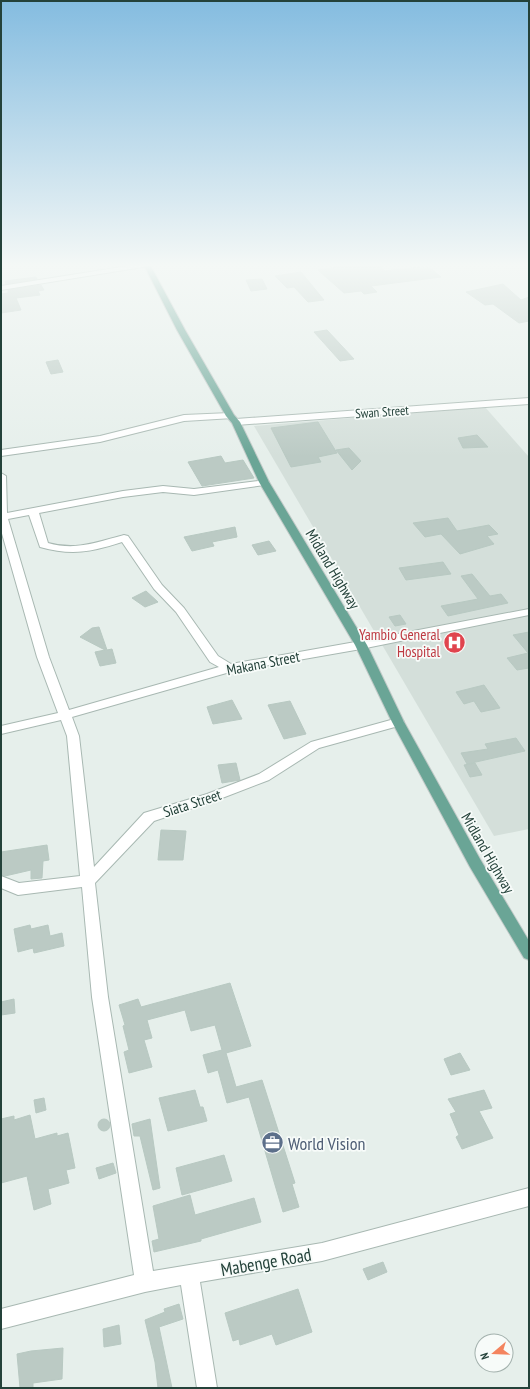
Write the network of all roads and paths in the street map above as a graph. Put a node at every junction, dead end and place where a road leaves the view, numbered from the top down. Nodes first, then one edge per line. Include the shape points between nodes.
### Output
1 (181, 328) edge
2 (529, 401) edge
3 (233, 419) junction
4 (1, 453) edge
5 (1, 476) edge
6 (264, 482) junction
7 (33, 511) junction
8 (2, 516) edge
9 (529, 612) edge
10 (361, 645) junction
11 (229, 668) junction
12 (65, 715) junction
13 (398, 722) junction
14 (1, 730) edge
15 (89, 881) junction
16 (1, 882) edge
17 (529, 954) edge
18 (529, 1197) edge
19 (189, 1275) junction
20 (145, 1282) junction
21 (1, 1319) edge
22 (207, 1388) edge

1 - 3 main road, Midland Highway
2 - 3 street, Swan Street
3 - 4 street, Swan Street via 184,418 100,439
3 - 6 main road, Midland Highway
5 - 8 street
6 - 7 street via 194,492 163,489 122,494
6 - 10 main road, Midland Highway
7 - 8 street
7 - 11 street via 44,545 57,550 80,552 124,538 214,659
8 - 12 street via 43,657
9 - 10 street, Makana Street
10 - 11 street, Makana Street
10 - 13 main road, Midland Highway
11 - 12 street, Makana Street
12 - 14 street, Makana Street
12 - 15 street via 73,736
13 - 15 street, Siata Street via 315,745 264,777 149,817
13 - 17 main road, Midland Highway via 475,863
15 - 16 street via 18,889
15 - 20 street via 100,997
18 - 19 street, Mabenge Road via 322,1252
19 - 20 street, Mabenge Road
19 - 22 street
20 - 21 street, Mabenge Road

